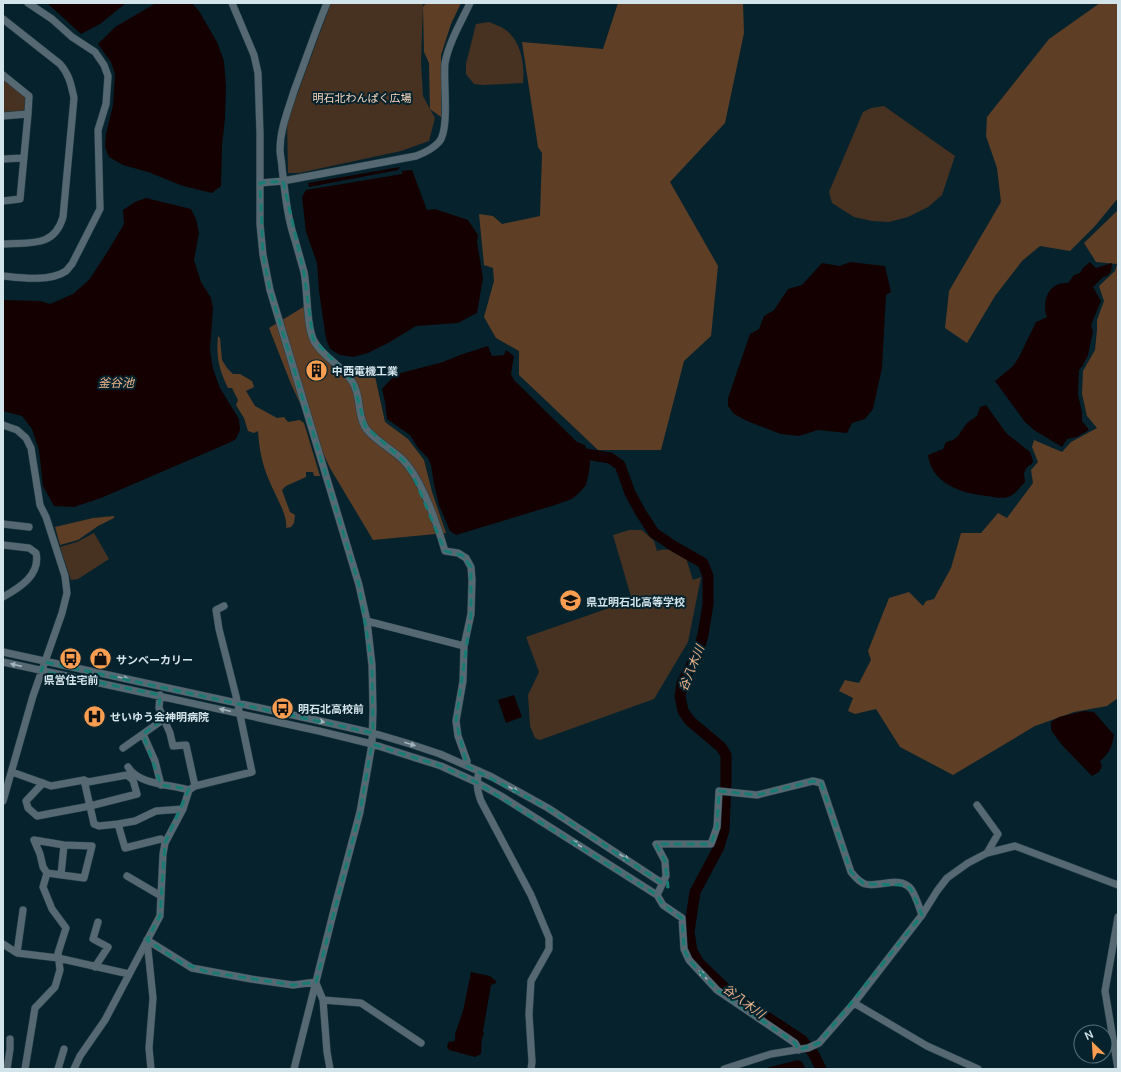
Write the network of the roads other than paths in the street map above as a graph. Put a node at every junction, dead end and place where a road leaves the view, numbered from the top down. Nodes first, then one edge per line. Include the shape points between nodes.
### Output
1 (28, 3) edge
2 (232, 3) edge
3 (327, 3) edge
4 (470, 3) edge
5 (3, 19) edge
6 (3, 75) edge
7 (28, 114) junction
8 (3, 116) edge
9 (24, 158) junction
10 (3, 159) edge
11 (283, 181) junction
12 (260, 183) junction
13 (3, 201) edge
14 (3, 244) edge
15 (3, 276) edge
16 (3, 425) edge
17 (3, 524) edge
18 (29, 527) dead end
19 (3, 545) edge
20 (3, 597) edge
21 (224, 606) dead end
22 (367, 620) junction
23 (464, 646) junction
24 (3, 652) edge
25 (3, 662) edge
26 (45, 662) junction
27 (41, 671) junction
28 (160, 695) junction
29 (237, 702) junction
30 (239, 713) junction
31 (164, 719) junction
32 (373, 733) junction
33 (143, 734) junction
34 (372, 744) junction
35 (123, 748) dead end
36 (467, 766) junction
37 (128, 767) dead end
38 (479, 771) junction
39 (12, 772) junction
40 (84, 780) junction
41 (476, 782) junction
42 (43, 783) junction
43 (161, 785) junction
44 (192, 788) junction
45 (3, 801) edge
46 (977, 805) dead end
47 (90, 806) junction
48 (183, 809) junction
49 (118, 824) junction
50 (161, 839) dead end
51 (64, 845) junction
52 (987, 853) junction
53 (46, 873) junction
54 (61, 875) junction
55 (127, 876) dead end
56 (662, 883) junction
57 (1118, 885) edge
58 (657, 895) junction
59 (161, 896) junction
60 (23, 910) dead end
61 (922, 915) junction
62 (1118, 917) edge
63 (98, 922) dead end
64 (147, 940) junction
65 (3, 944) edge
66 (17, 953) junction
67 (58, 958) junction
68 (95, 966) junction
69 (129, 974) junction
70 (316, 982) junction
71 (323, 1000) junction
72 (854, 1003) junction
73 (10, 1039) dead end
74 (421, 1043) dead end
75 (64, 1049) dead end
76 (800, 1050) junction
77 (531, 1067) edge
78 (7, 1069) edge
79 (24, 1069) edge
80 (58, 1069) edge
81 (74, 1069) edge
82 (151, 1069) edge
83 (294, 1069) edge
84 (330, 1069) edge
85 (724, 1069) edge
86 (978, 1069) edge
87 (1118, 1069) edge

1 - 15 street via 95,52 106,70 106,104 98,130 100,209 66,271 55,276 30,279
2 - 12 street via 254,55 258,73
3 - 11 street via 284,119 280,150
4 - 11 street via 449,48 445,64 445,116 440,142 416,156
5 - 14 street via 60,64 67,72 74,98 63,217 60,226 49,239
6 - 7 street via 29,96
7 - 8 street
7 - 9 street
9 - 10 street
9 - 13 street via 20,199
11 - 12 street
11 - 23 street via 294,240 304,273 313,339 317,347 352,381 365,426 404,461 413,475 424,493 445,552 462,555 471,567 471,614
12 - 22 street via 260,224 270,290 351,556
16 - 26 street via 17,430 26,438 31,448 40,505 65,576 67,593
17 - 18 street
19 - 20 street via 30,548 36,553 38,560 36,569 28,579
21 - 29 street via 216,610
22 - 23 street
22 - 32 street via 372,665
23 - 36 street via 463,681 456,721
24 - 26 street
27 -> 25 street
26 - 27 street
26 -> 29 street
27 - 28 street
27 - 39 street
30 -> 28 street
28 - 31 street via 159,708
29 - 30 street
29 -> 32 street
30 - 34 street
30 - 44 street via 252,772
31 - 33 street
31 - 44 street via 173,746 186,745
32 - 34 street
32 -> 36 street via 440,754
33 - 35 street
33 - 43 street via 155,761
34 - 41 street via 441,766
34 - 70 street via 360,812
36 - 38 street
37 - 43 street via 140,778
38 - 41 street
38 -> 56 street via 548,808
39 - 42 street
39 - 45 street
40 - 42 street via 51,786
40 - 47 street
40 - 47 street via 88,782 127,775 132,780 137,794
58 -> 41 street
41 - 77 street via 480,801 532,895 549,938 549,949 531,981
42 - 47 street via 26,801 28,808 37,816
43 - 44 street
44 - 48 street
46 - 52 street via 998,834
47 - 49 street via 94,824
48 - 49 street via 156,811 135,821
48 - 59 street via 165,844
49 - 50 street via 125,848
51 - 53 street via 34,840
51 - 54 street
51 - 54 street via 92,846 84,878
52 - 57 street via 1015,846
52 - 61 street via 947,878
53 - 54 street
53 - 67 street via 43,887 52,908 66,928
55 - 59 street
56 - 58 street
56 - 61 street via 666,876 665,861 656,844 711,844 716,827 719,791 758,795 813,781 821,783 851,872 864,884 905,885 911,889
76 -> 58 street via 795,1043 717,990 689,960 684,949 682,918 663,904
59 - 64 street via 160,916
60 - 66 street
61 - 72 street
62 - 87 street via 1105,991
63 - 68 street via 93,939 108,947
64 - 69 street
64 - 70 street via 182,963 208,972 293,985
64 - 82 street via 153,998 149,1048
65 - 66 street
66 - 67 street
67 - 68 street
67 - 79 street via 60,970 55,987 35,1008
68 - 69 street
69 - 81 street via 105,1020
70 - 71 street
70 - 83 street
71 - 74 street via 361,1003
71 - 84 street
72 - 76 street via 819,1043
72 - 86 street via 927,1046
73 - 78 street
75 - 80 street
76 - 85 street via 771,1054

